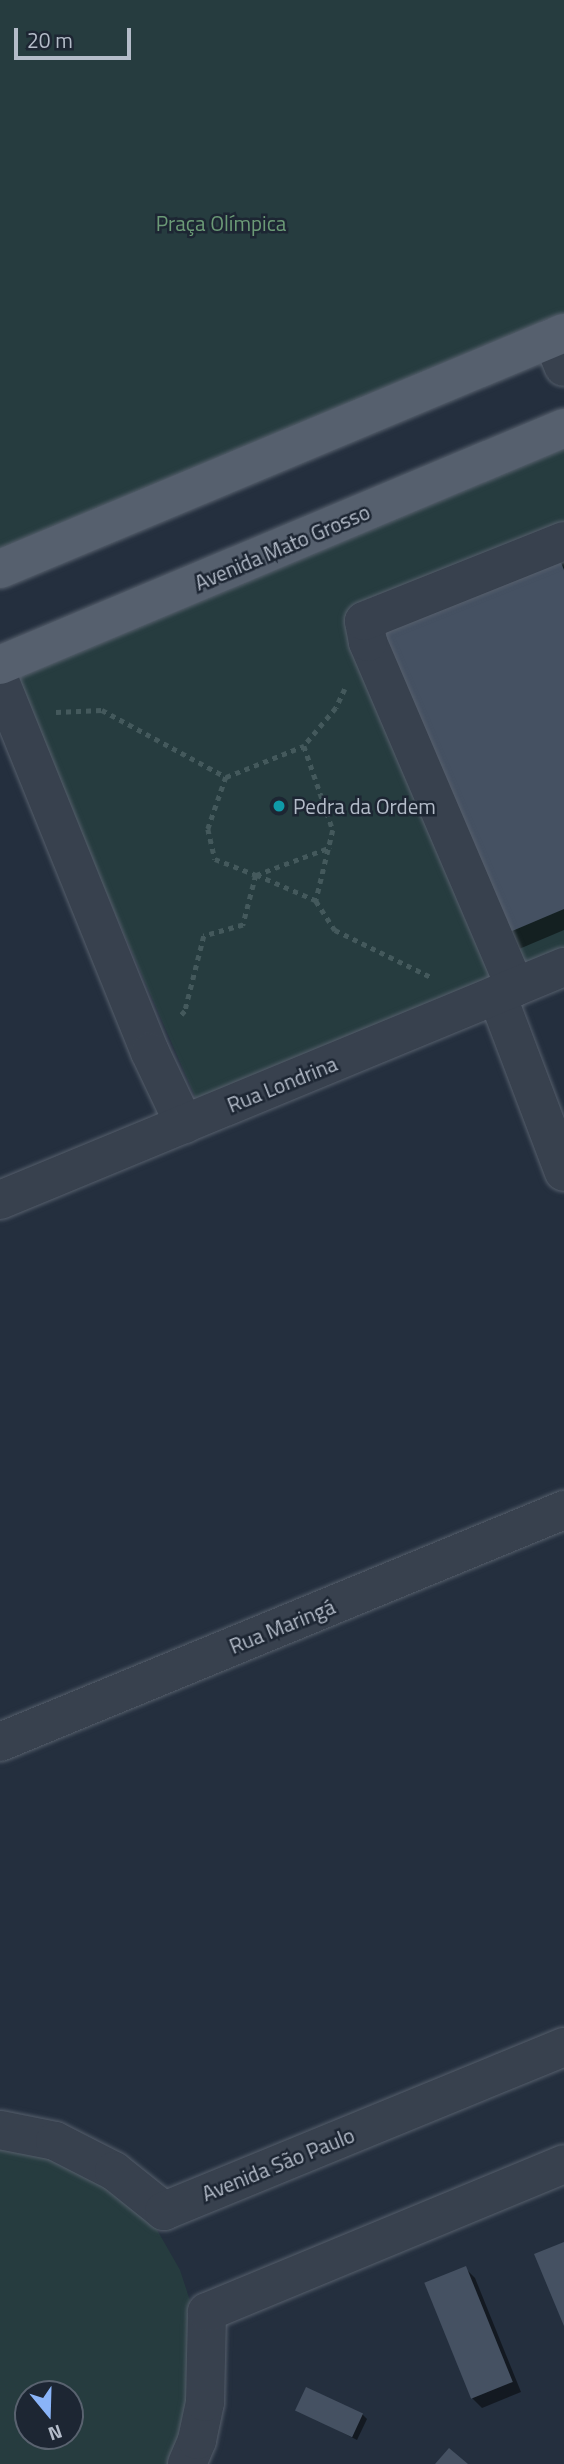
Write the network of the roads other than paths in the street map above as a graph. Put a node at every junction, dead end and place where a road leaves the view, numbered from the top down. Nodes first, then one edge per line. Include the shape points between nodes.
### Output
1 (560, 346) edge
2 (564, 428) edge
3 (564, 541) edge
4 (0, 569) edge
5 (0, 665) edge
6 (6, 697) edge
7 (564, 967) edge
8 (498, 995) junction
9 (184, 1124) junction
10 (564, 1172) edge
11 (0, 1200) edge
12 (564, 1510) edge
13 (0, 1742) edge
14 (564, 2047) edge
15 (0, 2130) edge
16 (564, 2164) edge
17 (187, 2464) edge

1 - 4 main road
2 - 5 main road, Avenida Mato Grosso
3 - 8 street via 364,621
6 - 9 street via 150,1052
7 - 8 street, Rua Londrina
8 - 9 street, Rua Londrina
8 - 10 street
9 - 11 street, Rua Londrina
12 - 13 street, Rua Maringá
14 - 15 street, Avenida São Paulo via 164,2211 114,2171 55,2141
16 - 17 street via 207,2312 205,2402

